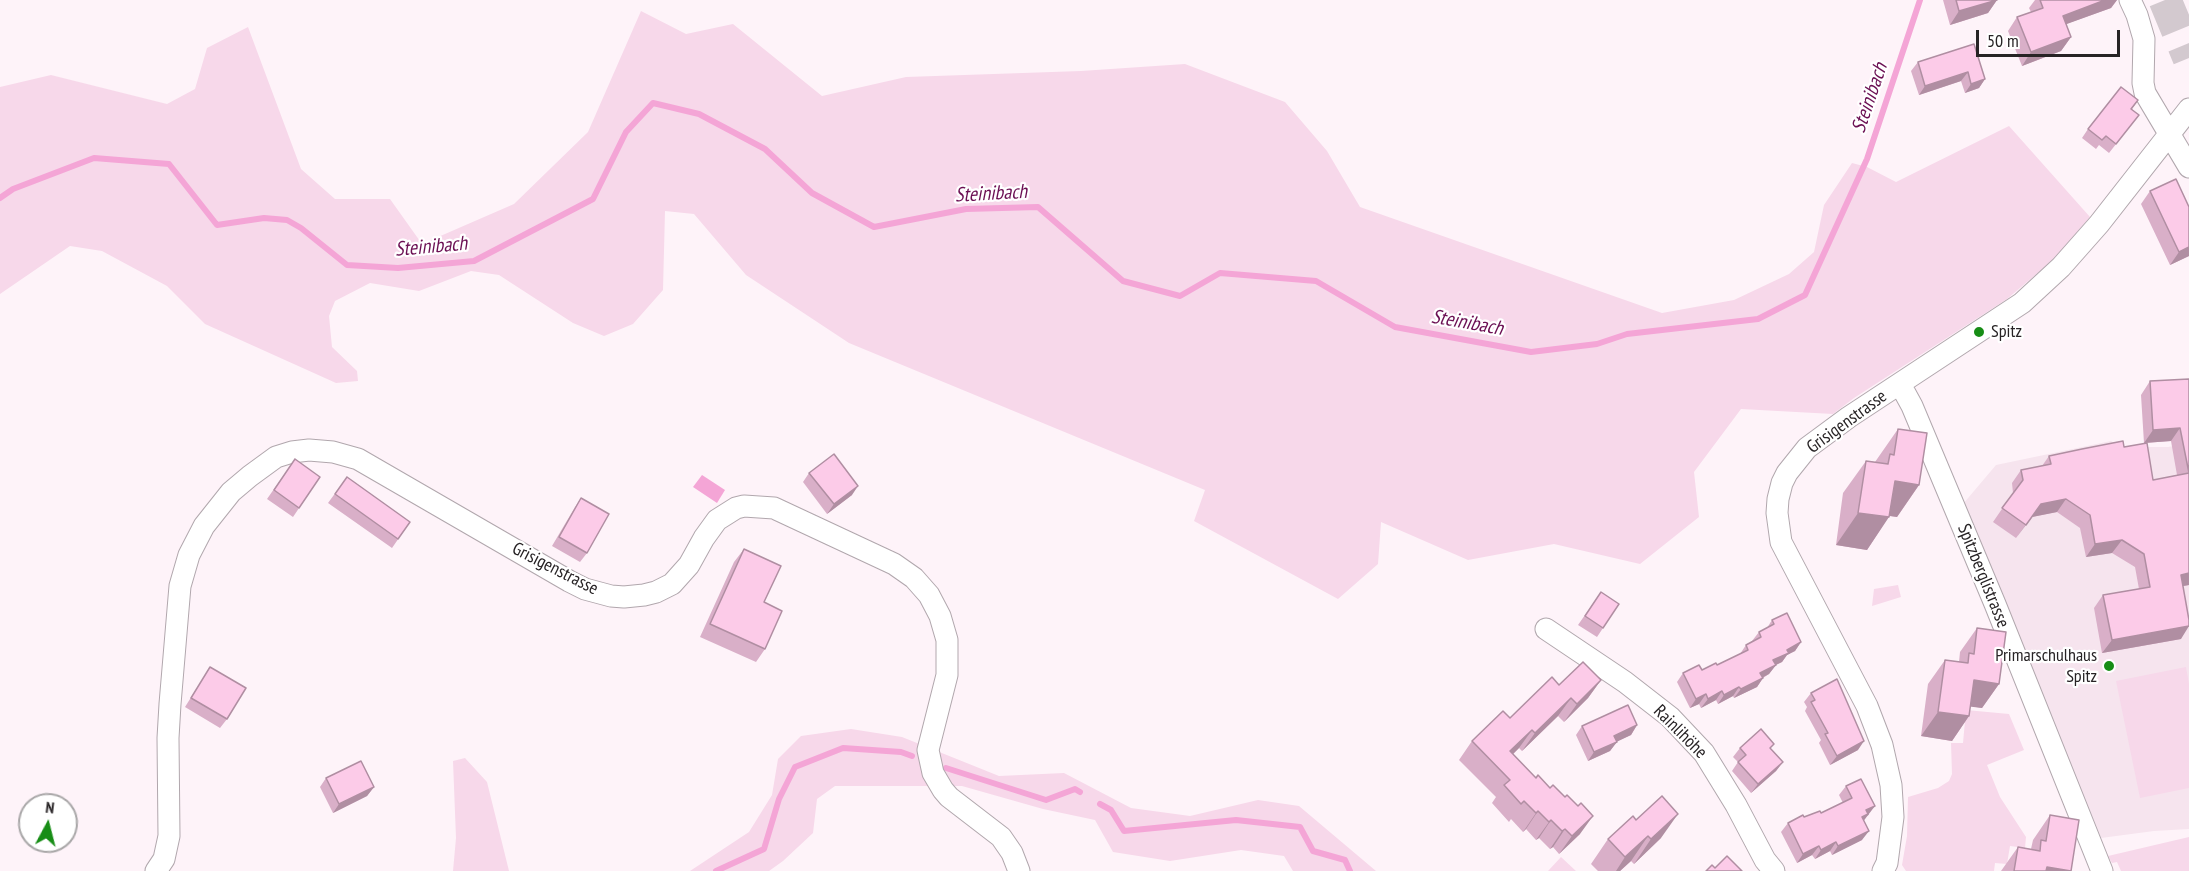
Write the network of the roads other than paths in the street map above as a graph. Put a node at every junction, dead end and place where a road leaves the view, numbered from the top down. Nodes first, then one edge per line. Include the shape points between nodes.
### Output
1 (2130, 0) edge
2 (2189, 109) edge
3 (2169, 134) junction
4 (2189, 167) edge
5 (1900, 384) junction
6 (1545, 629) dead end
7 (156, 871) edge
8 (1019, 871) edge
9 (1774, 871) edge
10 (1883, 871) edge
11 (2102, 871) edge

1 - 3 street via 2144,39 2145,93
2 - 3 street, Grisigenstrasse
3 - 4 street
3 - 5 street, Grisigenstrasse via 2061,267 2022,303
5 - 10 street, Grisigenstrasse via 1807,448 1787,473 1778,499 1782,542 1867,706 1882,745 1893,817
5 - 11 street, Spitzberglistrasse via 1990,593
6 - 9 street, Rainlihöhe via 1670,717 1704,753
7 - 8 street, Grisigenstrasse via 164,859 169,836 170,704 179,594 189,555 217,508 250,476 276,458 309,450 358,459 569,581 611,596 644,595 672,584 717,520 744,506 766,506 785,513 894,564 929,595 947,640 948,675 928,750 933,773 949,796 1001,837

